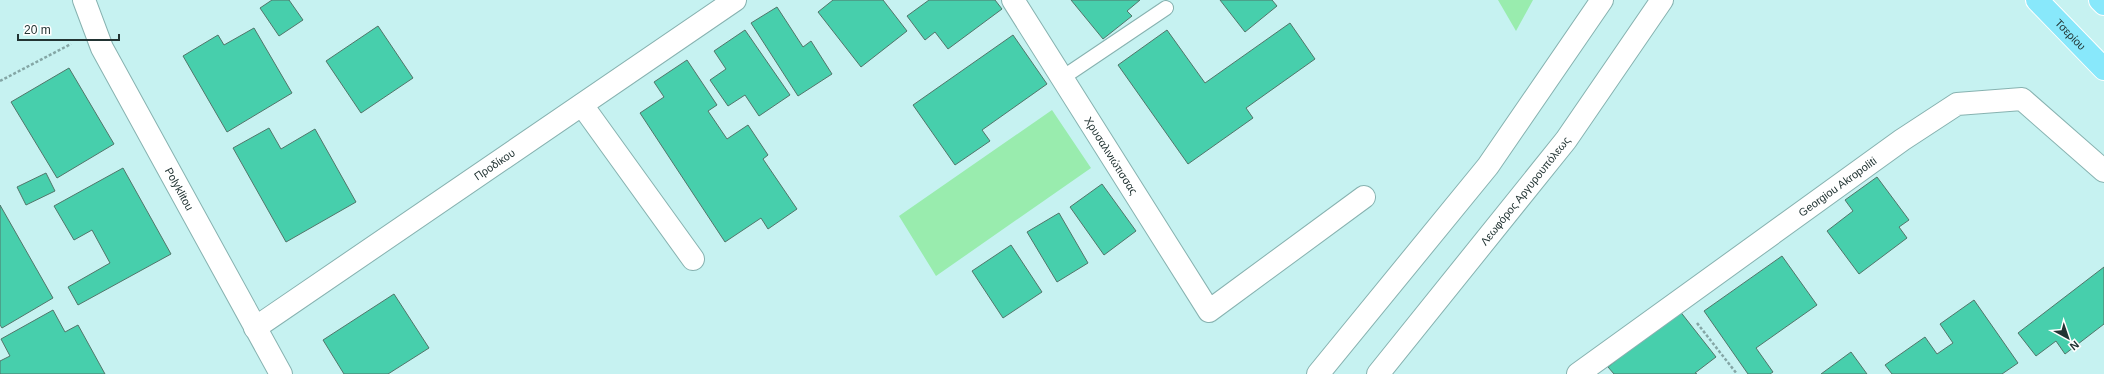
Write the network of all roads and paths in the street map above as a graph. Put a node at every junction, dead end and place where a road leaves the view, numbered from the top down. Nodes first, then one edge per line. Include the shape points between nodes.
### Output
1 (84, 0) edge
2 (734, 0) edge
3 (1013, 0) edge
4 (1602, 0) edge
5 (1662, 0) edge
6 (2037, 0) edge
7 (2100, 0) edge
8 (2104, 4) edge
9 (1166, 8) dead end
10 (96, 31) junction
11 (2104, 69) edge
12 (1062, 78) junction
13 (0, 81) edge
14 (582, 104) junction
15 (2104, 171) edge
16 (1364, 197) dead end
17 (693, 259) dead end
18 (1679, 301) junction
19 (255, 328) junction
20 (281, 374) edge
21 (1318, 374) edge
22 (1378, 374) edge
23 (1578, 374) edge
24 (1737, 374) edge

1 - 10 street, Polyklitou
2 - 14 street, Προδίκου
3 - 12 street, Χρυσαλινιώτισσας
4 - 21 street via 1488,166
5 - 22 street, Λεωφόρος Αργυρουπόλεως via 1566,140
6 - 11 main road, Τσερίου
7 - 8 main road
9 - 12 lane
10 - 13 path
10 - 19 street, Polyklitou via 106,55
12 - 16 street, Χρυσαλινιώτισσας via 1209,311
14 - 17 street
14 - 19 street, Προδίκου
15 - 18 street, Georgiou Akropoliti via 2022,99 1957,104 1902,140
18 - 23 street, Georgiou Akropoliti
18 - 24 path
19 - 20 street, Polyklitou

